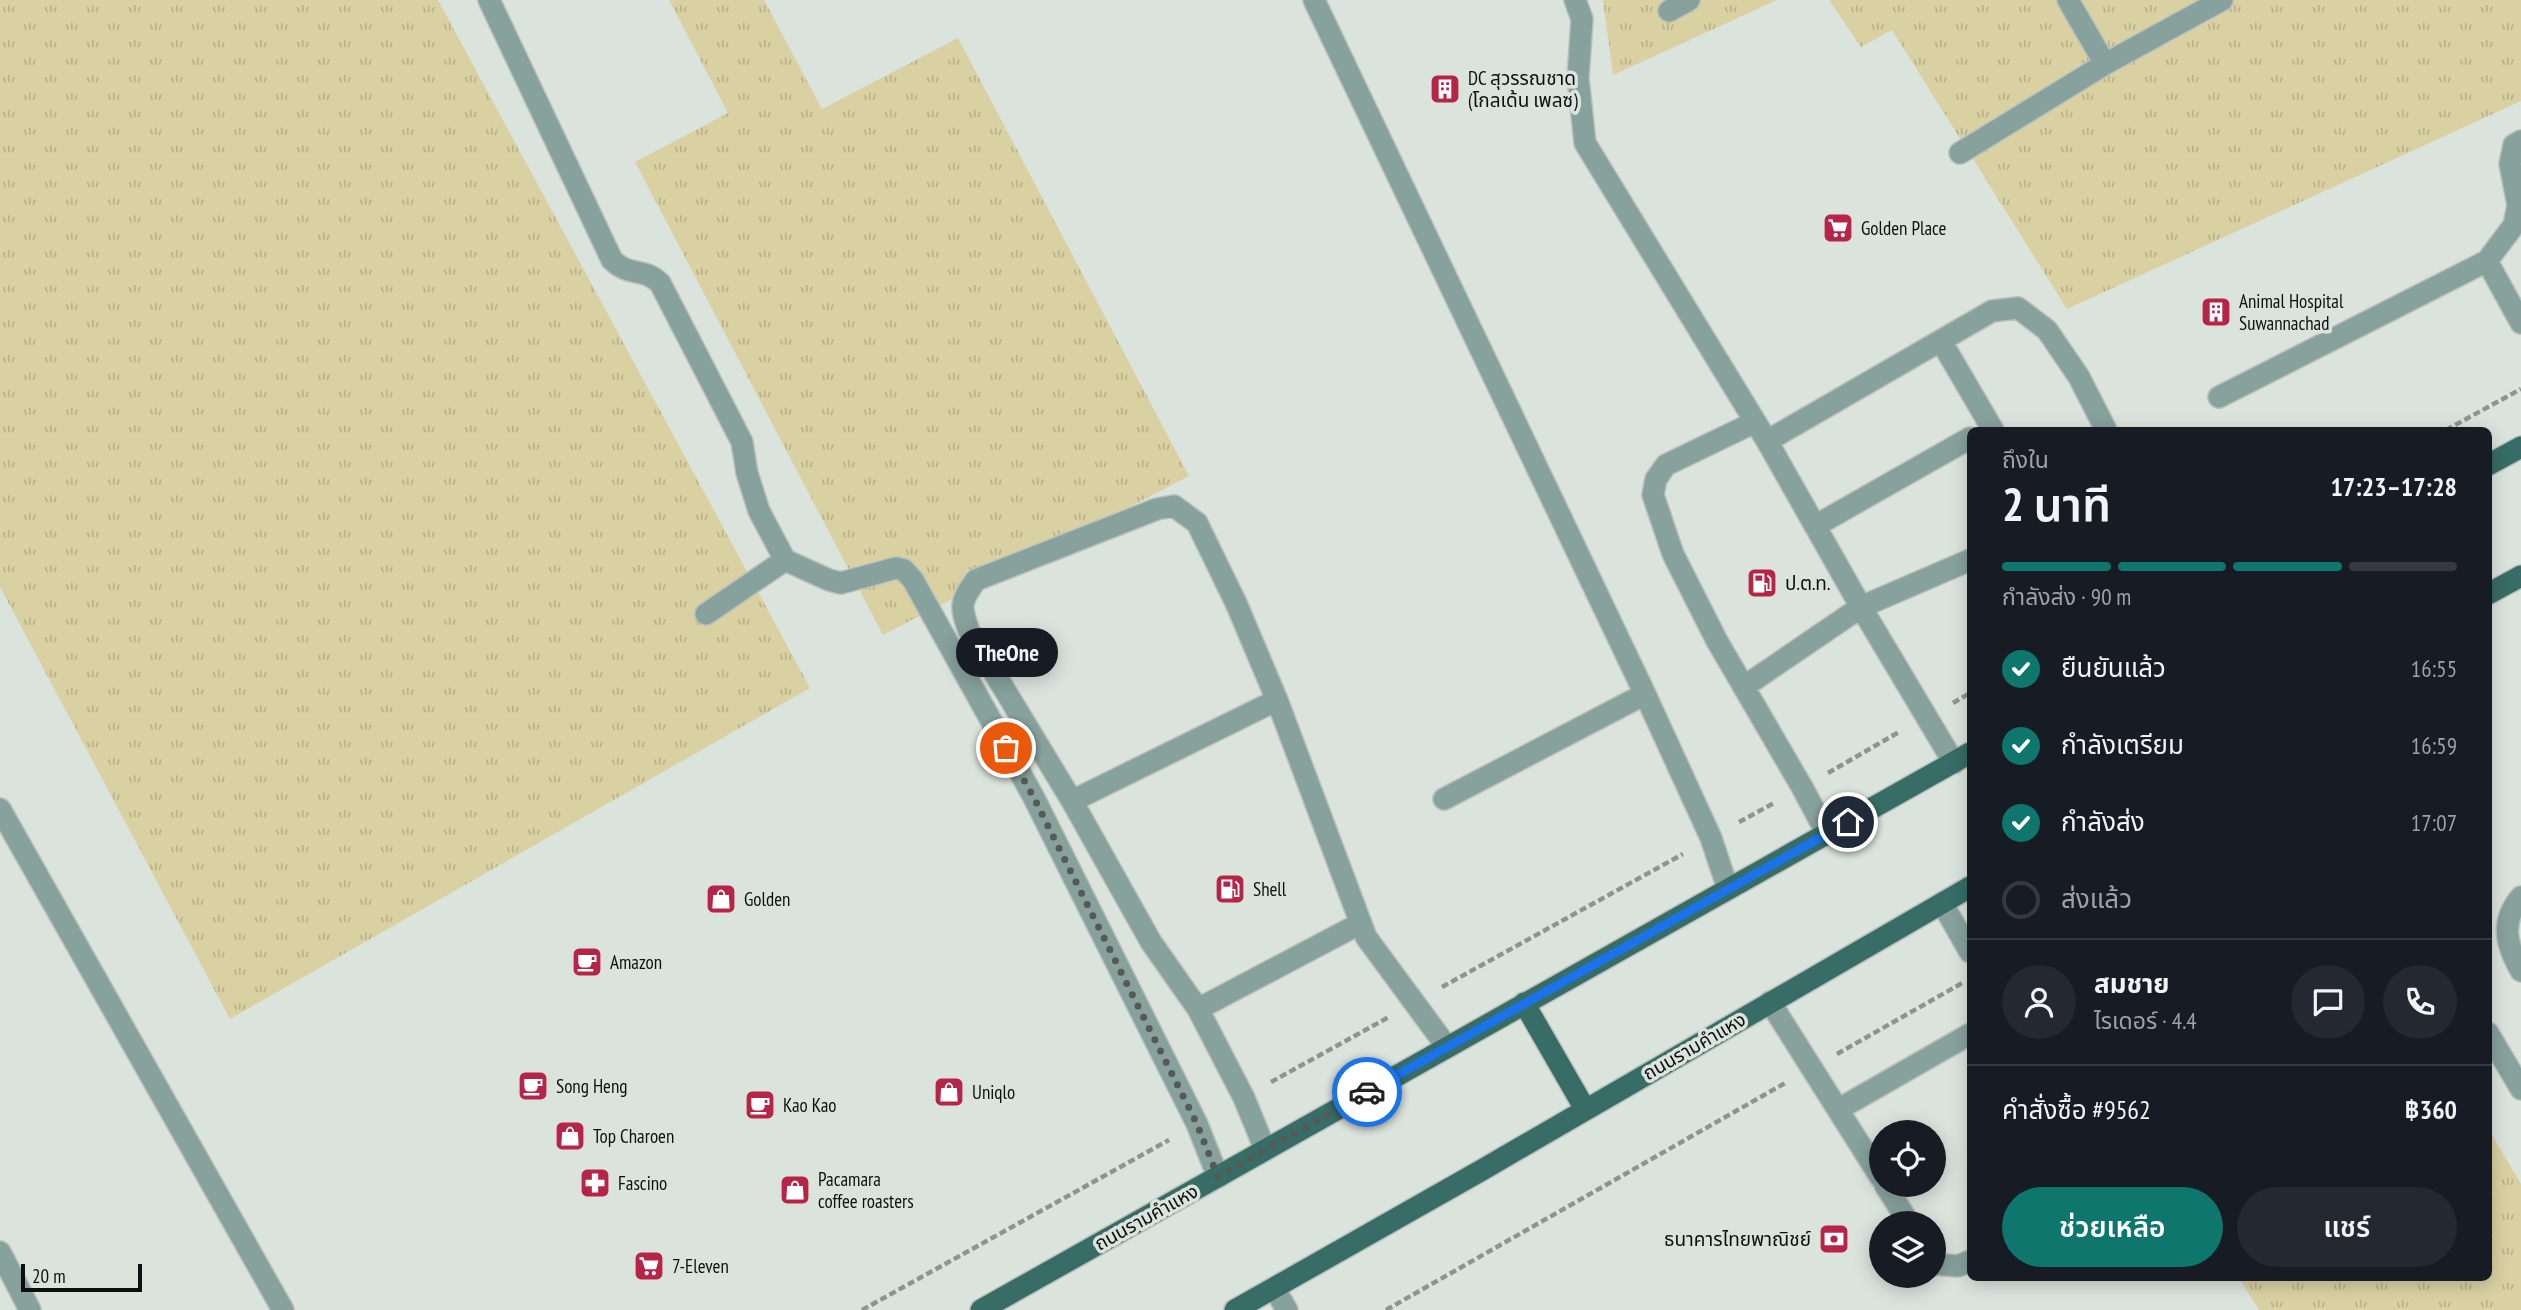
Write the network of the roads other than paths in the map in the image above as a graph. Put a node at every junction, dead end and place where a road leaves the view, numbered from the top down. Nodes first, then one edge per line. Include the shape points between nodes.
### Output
1 (489, 0) edge
2 (1314, 0) edge
3 (1575, 0) edge
4 (1689, 0) edge
5 (2068, 0) edge
6 (2222, 0) edge
7 (1669, 11) dead end
8 (2105, 64) junction
9 (2521, 141) edge
10 (1959, 153) dead end
11 (2487, 261) junction
12 (2521, 323) edge
13 (1941, 341) junction
14 (2219, 397) dead end
15 (1755, 422) junction
16 (1988, 427) edge
17 (2104, 427) edge
18 (1967, 440) edge
19 (1767, 441) junction
20 (2521, 447) edge
21 (2492, 464) edge
22 (1815, 526) junction
23 (785, 560) junction
24 (1967, 561) edge
25 (2521, 576) edge
26 (2492, 592) edge
27 (1861, 607) junction
28 (706, 614) dead end
29 (1745, 686) junction
30 (1645, 694) junction
31 (1277, 700) junction
32 (1962, 758) edge
33 (1444, 799) dead end
34 (1072, 802) junction
35 (0, 809) edge
36 (1827, 834) junction
37 (1728, 889) junction
38 (1967, 889) edge
39 (2521, 897) edge
40 (1942, 903) junction
41 (1361, 923) junction
42 (1967, 946) edge
43 (2521, 971) edge
44 (1524, 1003) junction
45 (1770, 1003) junction
46 (1198, 1009) junction
47 (1967, 1036) edge
48 (2492, 1040) edge
49 (1447, 1047) junction
50 (2521, 1089) edge
51 (1585, 1109) junction
52 (1839, 1109) junction
53 (1265, 1149) junction
54 (1869, 1158) edge
55 (1218, 1177) junction
56 (0, 1252) edge
57 (1967, 1262) edge
58 (1946, 1265) edge
59 (1274, 1288) junction
60 (30, 1310) edge
61 (283, 1310) edge
62 (982, 1310) edge
63 (1235, 1310) edge
64 (1287, 1310) edge

1 - 23 street via 612,260 624,271 649,274 660,283 741,442 758,511
2 - 30 street
3 - 15 street via 1582,19 1578,78 1585,143
4 - 7 street
5 - 8 street
6 - 8 street
8 - 10 street
9 - 11 street via 2514,145 2510,164 2518,205 2514,225
11 - 12 street
11 - 14 street
13 - 16 street
13 - 17 street via 1992,311 2018,308 2047,330 2079,377
13 - 19 street
15 - 19 street
15 - 29 street via 1665,465 1653,495 1673,554
18 - 22 street
19 - 22 street
20 - 21 main road
22 - 27 street
23 - 28 street
23 - 55 street via 841,583 896,568 913,580 1033,796 1197,1124
24 - 27 street
25 - 26 main road
27 - 29 street
27 - 32 street
29 - 36 street
30 - 33 street
30 - 37 street via 1711,838
31 - 34 street
31 - 34 street via 1197,523 1174,506 976,580 963,598 969,631
31 - 41 street
32 - 36 main road, ถนนรามคำแหง
34 - 46 street via 1152,942
35 - 61 street
36 - 37 main road, ถนนรามคำแหง
37 - 44 main road, ถนนรามคำแหง
38 - 40 main road, ถนนรามคำแหง
39 - 43 street via 2506,928 2511,953
40 - 42 street
40 - 45 main road, ถนนรามคำแหง
41 - 46 street
41 - 49 street via 1366,937
44 - 49 main road, ถนนรามคำแหง
44 - 51 main road
45 - 51 main road, ถนนรามคำแหง
45 - 52 street
46 - 53 street
47 - 52 street
48 - 50 street
49 - 53 main road, ถนนรามคำแหง
51 - 59 main road, ถนนรามคำแหง
52 - 54 street
53 - 55 main road, ถนนรามคำแหง
55 - 62 main road, ถนนรามคำแหง
56 - 60 street
57 - 58 street
59 - 63 main road, ถนนรามคำแหง
59 - 64 street

